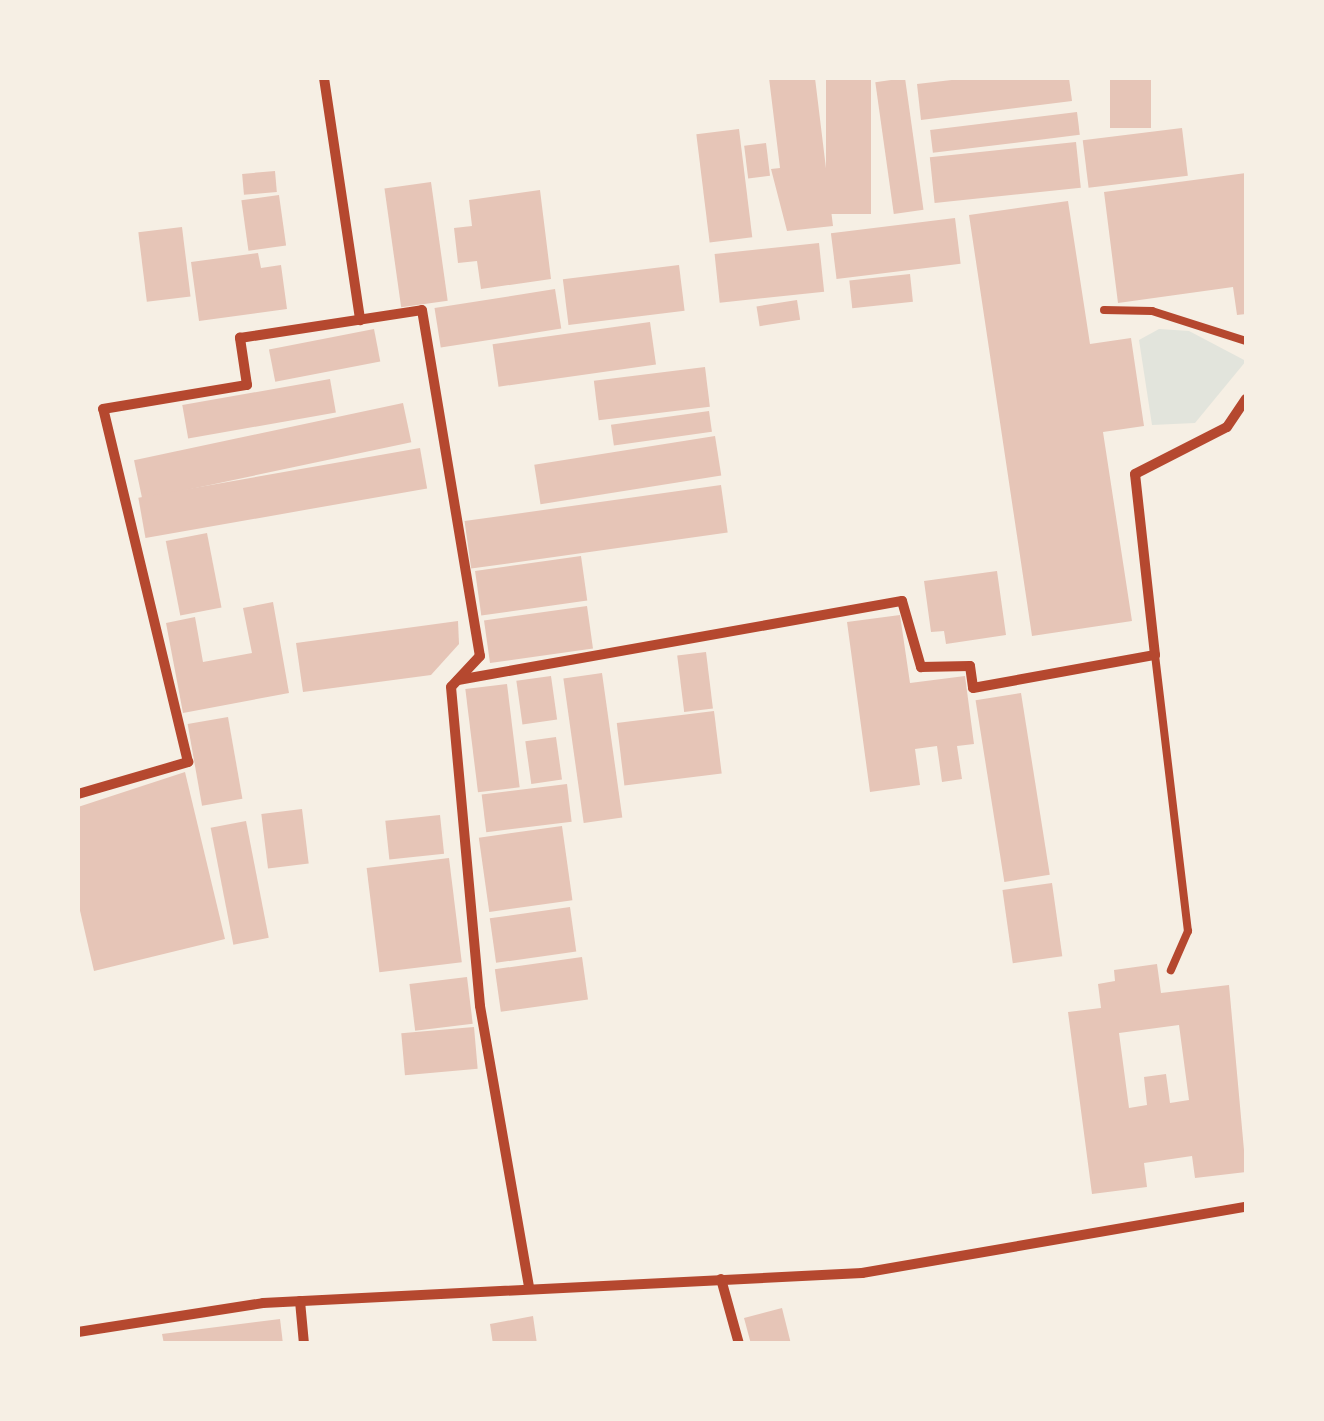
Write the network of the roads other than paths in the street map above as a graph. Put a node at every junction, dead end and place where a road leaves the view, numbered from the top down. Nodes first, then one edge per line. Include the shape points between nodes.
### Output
1 (324, 78) edge
2 (1104, 310) dead end
3 (360, 320) junction
4 (1246, 341) edge
5 (1246, 399) edge
6 (1155, 655) junction
7 (456, 680) junction
8 (78, 794) edge
9 (1171, 970) dead end
10 (1246, 1208) edge
11 (721, 1280) junction
12 (529, 1288) junction
13 (300, 1301) junction
14 (78, 1332) edge
15 (304, 1344) edge
16 (739, 1344) edge

1 - 3 street
2 - 4 lane via 1152,311
3 - 7 street via 422,310 480,656
3 - 8 street via 240,338 247,385 103,408 188,762
5 - 6 street via 1227,427 1135,474
6 - 7 street via 972,688 970,666 921,667 902,600
6 - 9 lane via 1188,931
7 - 12 street via 480,1006
10 - 11 street via 862,1274
11 - 12 street
11 - 16 street
12 - 13 street
13 - 14 street
13 - 15 street

